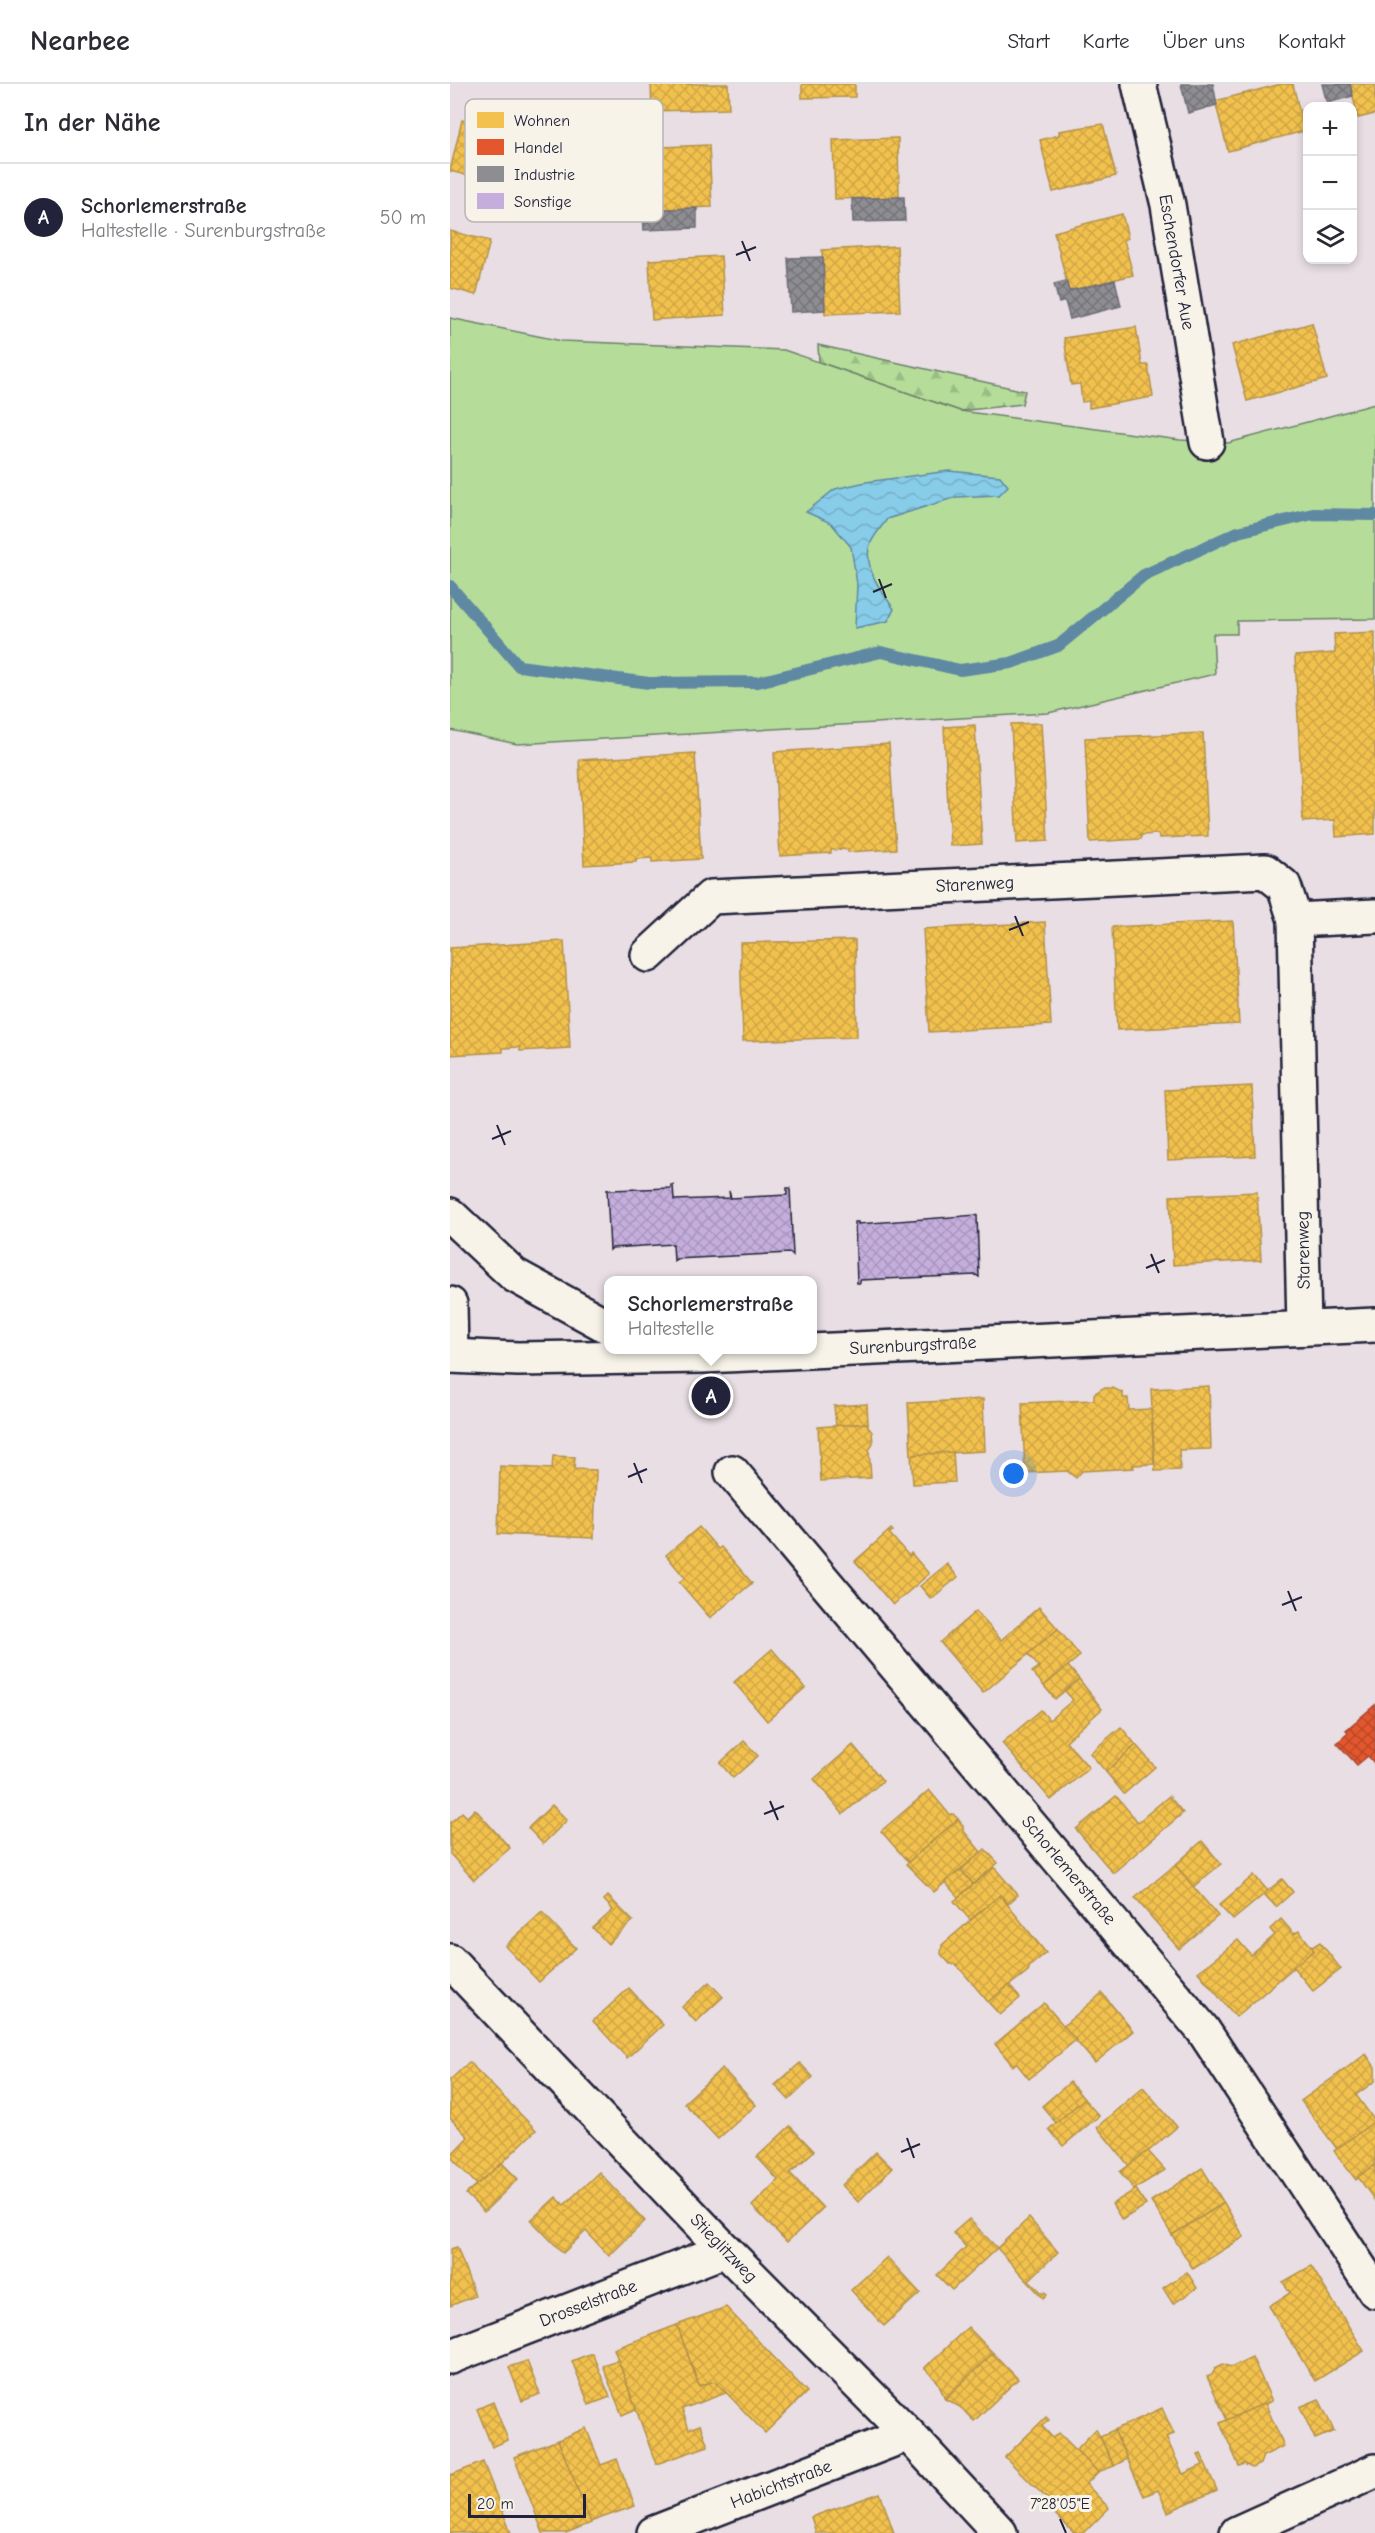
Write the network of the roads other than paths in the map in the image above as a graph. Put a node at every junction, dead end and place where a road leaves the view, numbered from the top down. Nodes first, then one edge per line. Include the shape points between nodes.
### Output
1 (1139, 84) edge
2 (1207, 442) dead end
3 (1375, 916) edge
4 (1295, 920) junction
5 (648, 955) dead end
6 (450, 1215) edge
7 (450, 1304) edge
8 (604, 1324) edge
9 (1375, 1325) edge
10 (1304, 1328) junction
11 (817, 1347) edge
12 (629, 1354) edge
13 (450, 1356) edge
14 (732, 1472) dead end
15 (450, 1961) edge
16 (725, 2250) junction
17 (1375, 2291) edge
18 (450, 2357) edge
19 (908, 2434) junction
20 (1375, 2471) edge
21 (654, 2533) edge
22 (1000, 2533) edge
23 (1237, 2533) edge

1 - 2 street, Eschendorfer Aue via 1168,205
3 - 4 street
4 - 5 street, Starenweg via 1284,886 1265,871 711,897
4 - 10 street, Starenweg
6 - 8 street via 514,1275
7 - 13 street
9 - 10 street, Surenburgstraße
10 - 11 street, Surenburgstraße via 1087,1340
12 - 13 street, Surenburgstraße via 518,1359
14 - 17 street, Schorlemerstraße via 1203,2030
15 - 16 street, Stieglitzweg
16 - 18 street, Drosselstraße
16 - 19 street, Stieglitzweg
19 - 21 street, Habichtstraße
19 - 22 street, Stieglitzweg
20 - 23 street

